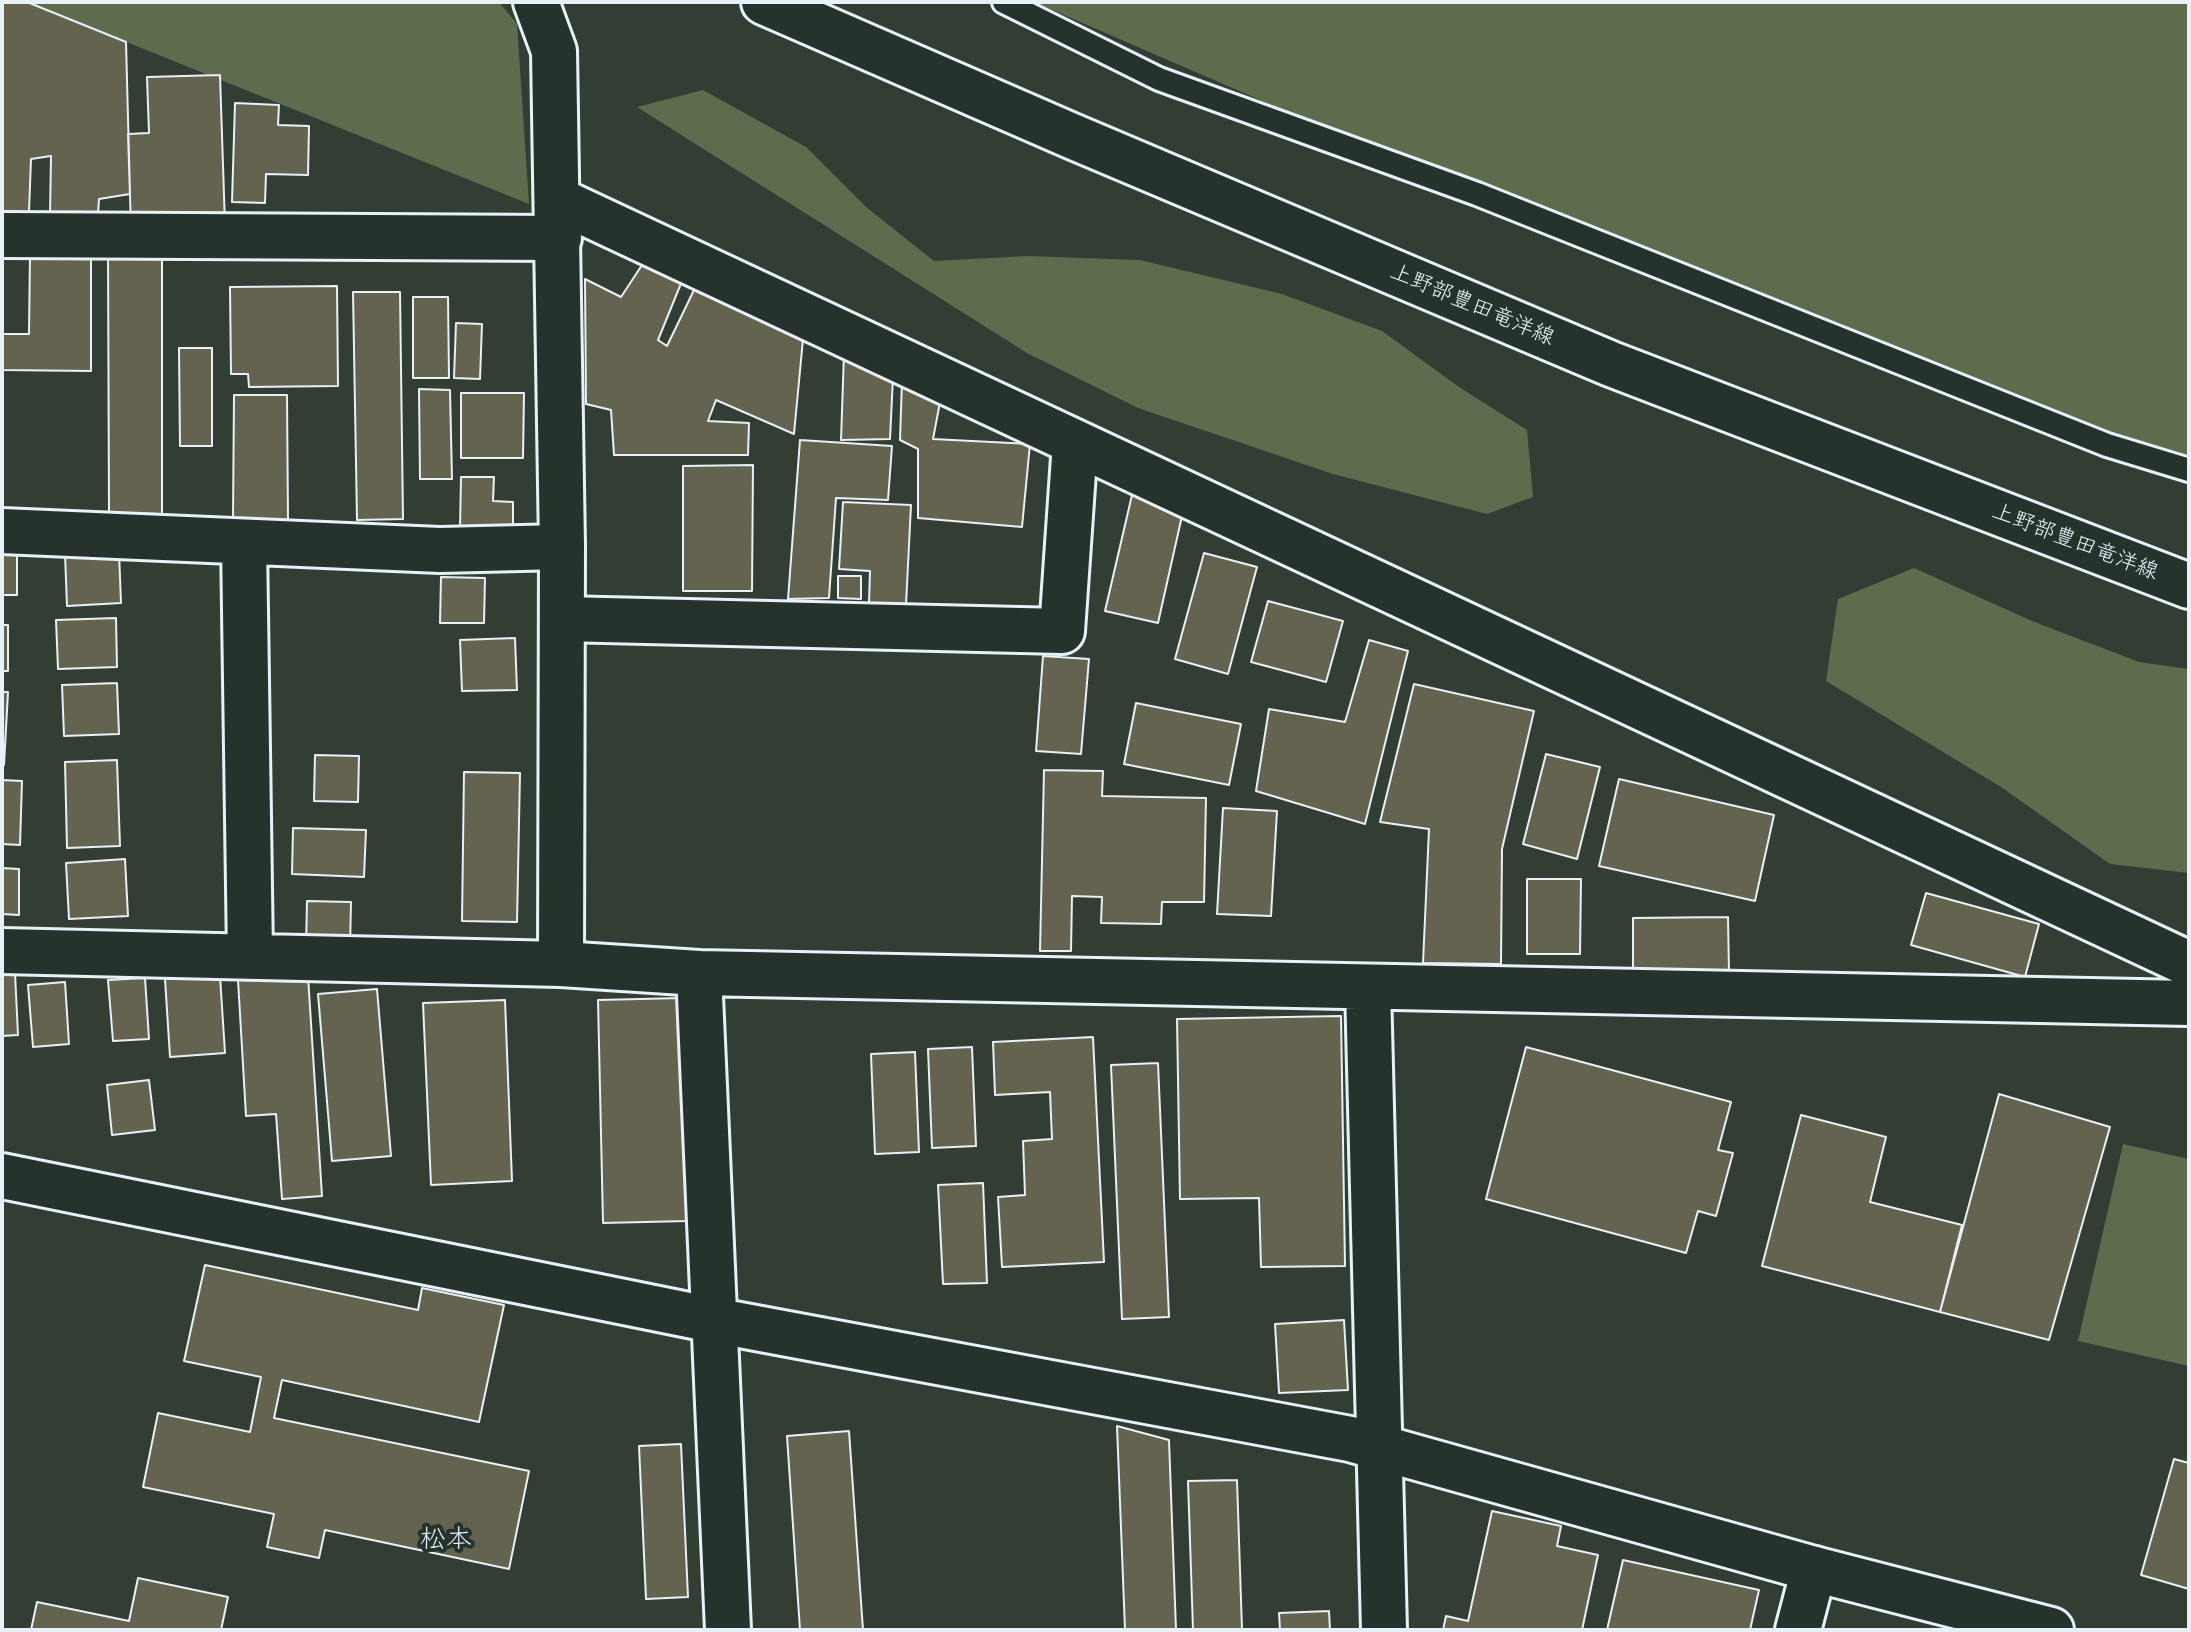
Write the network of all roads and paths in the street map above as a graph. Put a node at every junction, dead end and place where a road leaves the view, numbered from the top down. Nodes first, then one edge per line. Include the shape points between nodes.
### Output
1 (536, 2) edge
2 (764, 2) edge
3 (1004, 2) edge
4 (558, 219) junction
5 (2, 235) edge
6 (1075, 443) junction
7 (2189, 470) edge
8 (2, 531) edge
9 (244, 542) junction
10 (562, 547) junction
11 (2189, 586) edge
12 (562, 619) junction
13 (2, 951) edge
14 (250, 956) junction
15 (561, 964) junction
16 (2189, 964) edge
17 (699, 973) junction
18 (1368, 987) junction
19 (2189, 1003) edge
20 (2, 1176) edge
21 (713, 1320) junction
22 (1379, 1448) junction
23 (1814, 1569) junction
24 (728, 1630) edge
25 (1384, 1630) edge
26 (1798, 1630) edge
27 (2051, 1630) edge

1 - 4 street via 554,51
2 - 11 street, 上野部豊田竜洋線 via 1611,364
3 - 7 lane via 1159,79 1477,194 2107,445
4 - 5 street
4 - 6 street
4 - 10 street
6 - 12 street via 1062,631
6 - 16 street
8 - 9 street
9 - 10 street via 440,550
9 - 14 street
10 - 12 street
12 - 15 street
13 - 14 street
14 - 15 street
15 - 17 street
17 - 18 street
17 - 21 street
18 - 19 street
18 - 22 street
20 - 21 street
21 - 22 street
21 - 24 street
22 - 23 street
22 - 25 street
23 - 26 street
23 - 27 street

